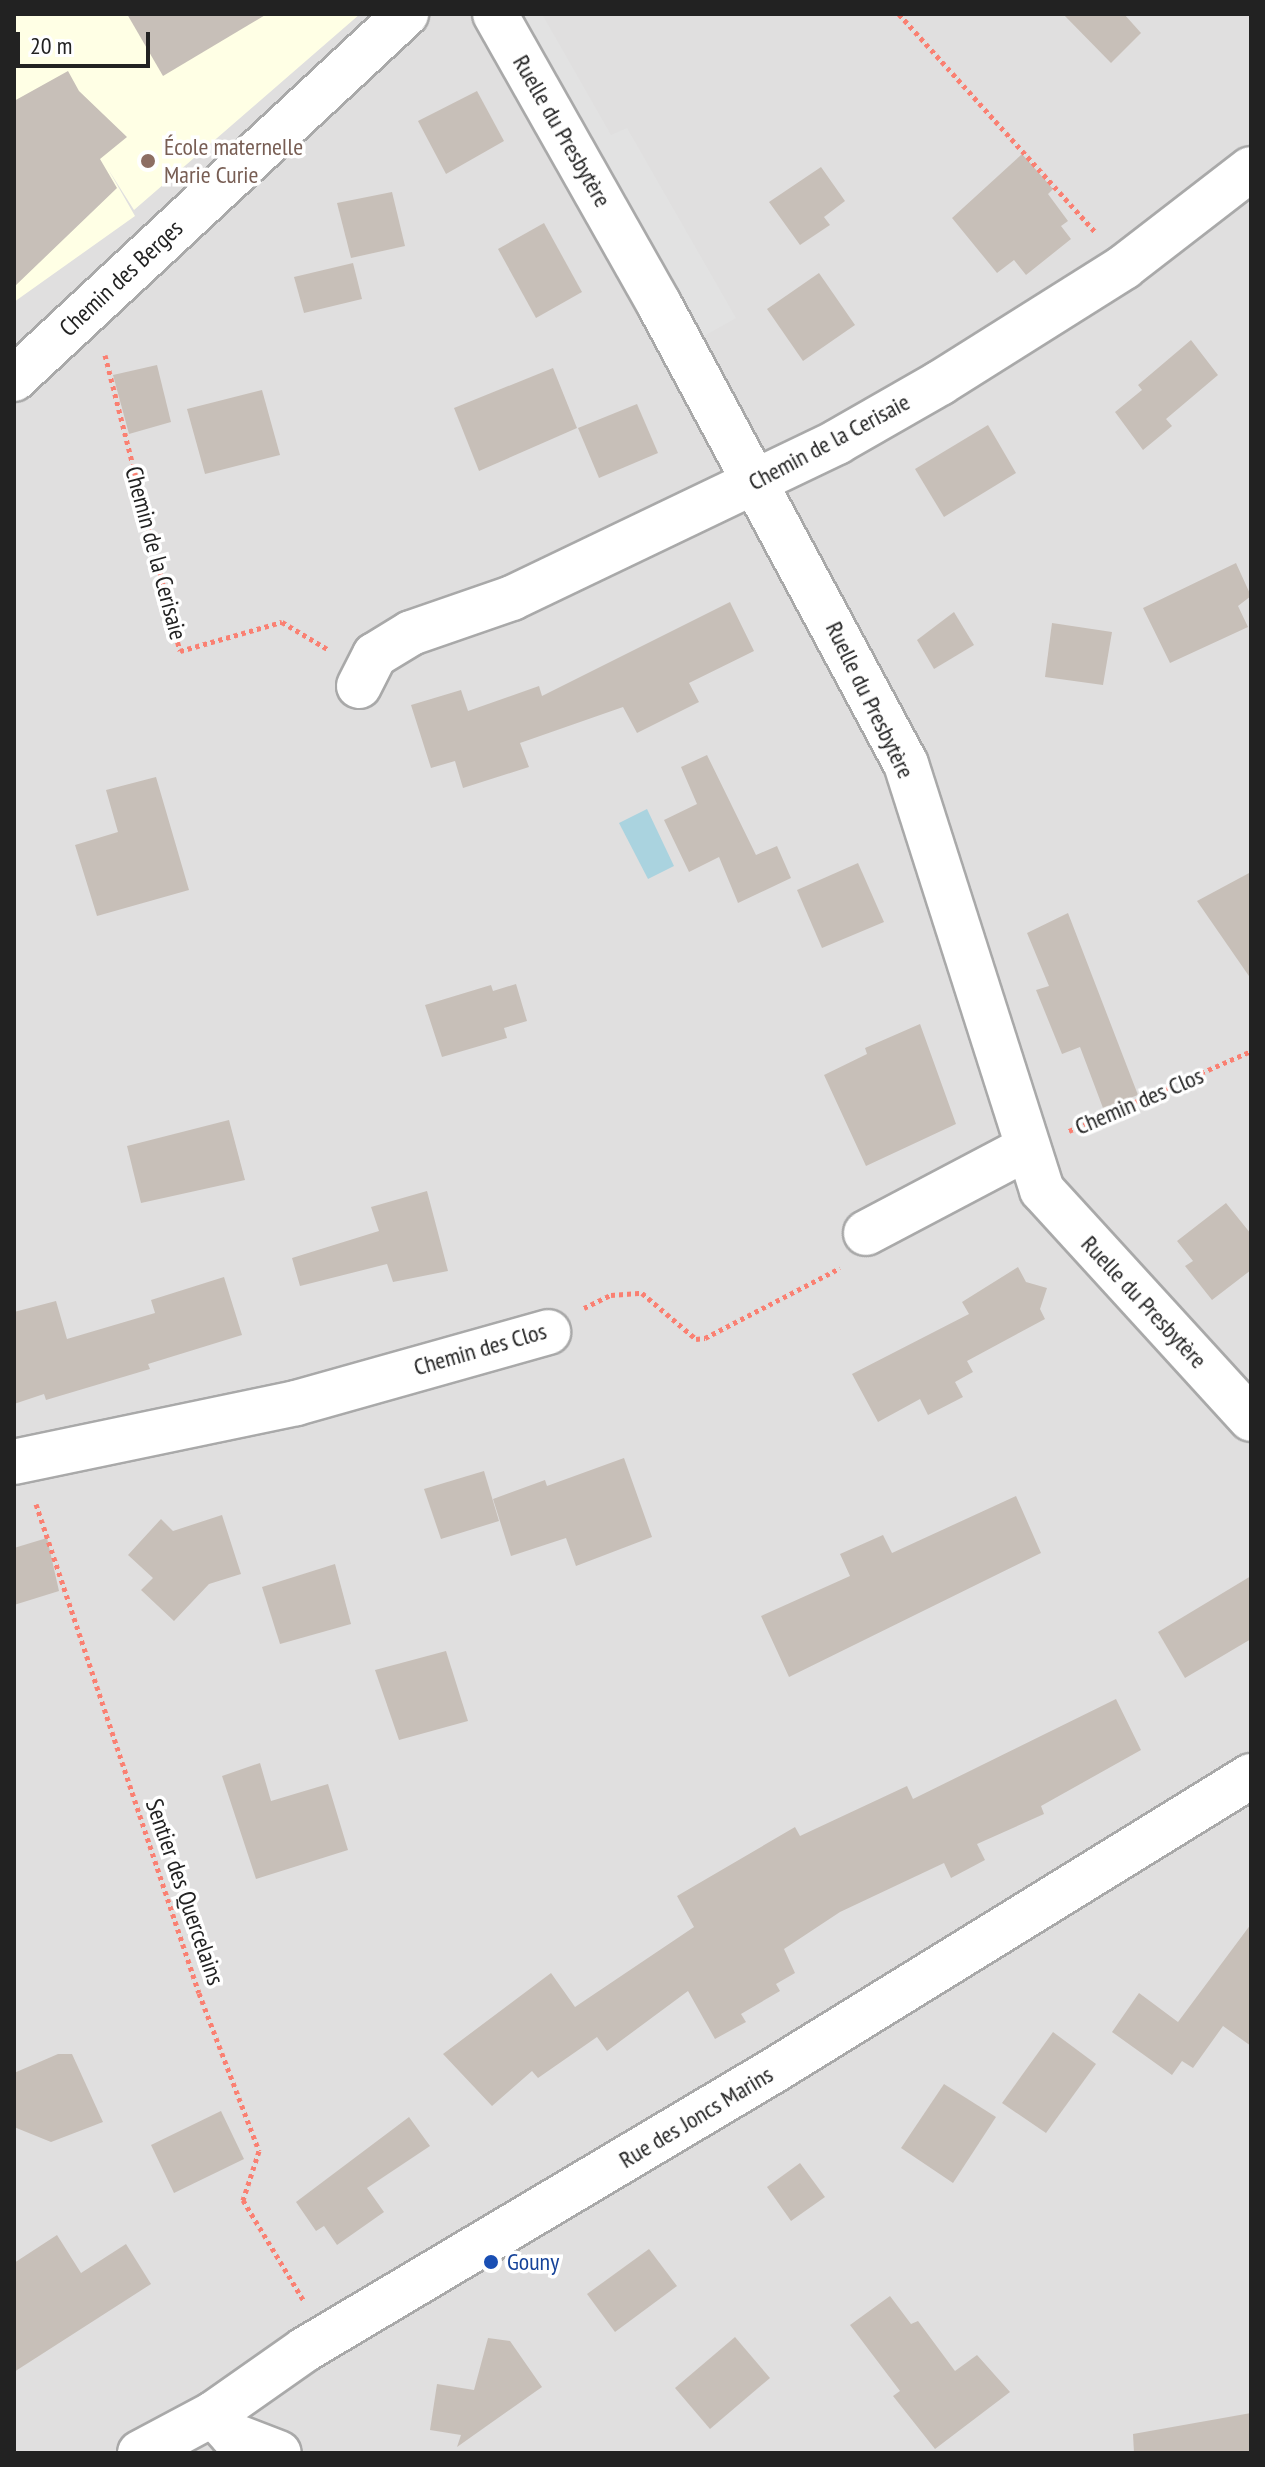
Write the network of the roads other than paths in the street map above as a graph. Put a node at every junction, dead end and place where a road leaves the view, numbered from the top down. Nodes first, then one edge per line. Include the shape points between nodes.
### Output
1 (406, 14) edge
2 (495, 14) edge
3 (1251, 169) edge
4 (14, 379) edge
5 (754, 482) junction
6 (367, 671) road end
7 (1025, 1149) junction
8 (855, 1250) road end
9 (548, 1332) road end
10 (1251, 1419) edge
11 (18, 1461) edge
12 (1251, 1776) edge
13 (213, 2414) junction
14 (140, 2453) edge
15 (279, 2453) edge

1 - 4 street, Chemin des Berges
2 - 5 street, Ruelle du Presbytère
3 - 5 street, Chemin de la Cerisaie via 1124,267 940,383
5 - 6 street, Chemin de la Cerisaie via 512,598 411,633
5 - 7 street, Ruelle du Presbytère via 906,764
7 - 8 street
7 - 10 street, Ruelle du Presbytère via 1042,1190
9 - 11 street, Chemin des Clos via 296,1403
12 - 13 street, Rue des Joncs Marins via 773,2071 304,2350
13 - 14 street, Rue des Joncs Marins
13 - 15 street via 232,2435

